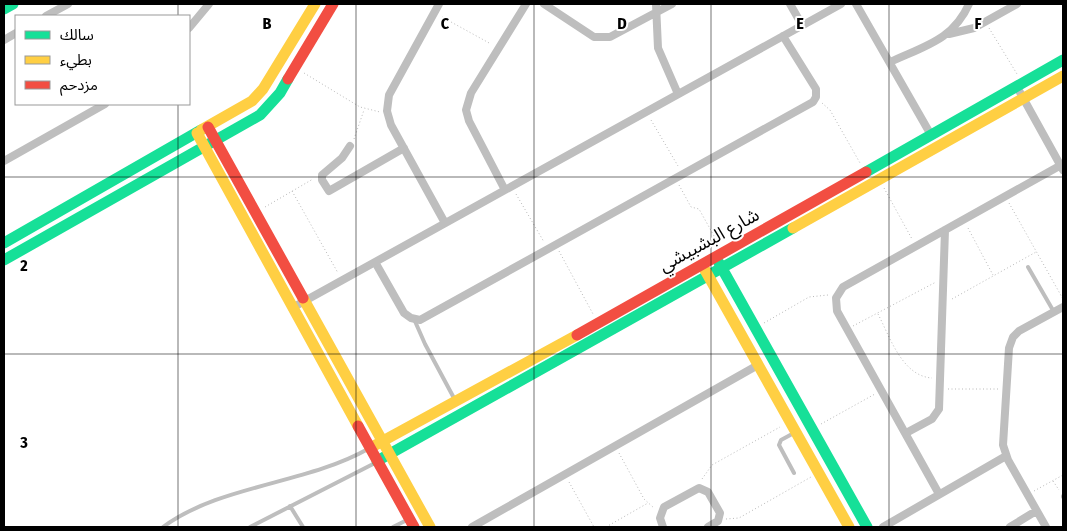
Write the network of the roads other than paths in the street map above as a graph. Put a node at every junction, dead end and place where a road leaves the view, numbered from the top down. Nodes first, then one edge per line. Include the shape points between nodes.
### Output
1 (13, 4) edge
2 (68, 4) edge
3 (209, 4) edge
4 (315, 4) edge
5 (333, 4) edge
6 (439, 4) edge
7 (526, 4) edge
8 (544, 4) edge
9 (656, 4) edge
10 (672, 4) edge
11 (790, 4) edge
12 (841, 4) edge
13 (856, 4) edge
14 (969, 4) edge
15 (1017, 4) edge
16 (4, 9) edge
17 (655, 13) junction
18 (48, 15) edge
19 (802, 25) junction
20 (190, 27) edge
21 (15, 34) edge
22 (949, 34) junction
23 (783, 36) junction
24 (4, 40) edge
25 (1063, 60) edge
26 (890, 62) junction
27 (1063, 76) edge
28 (1020, 85) junction
29 (678, 94) junction
30 (1023, 98) junction
31 (103, 105) edge
32 (208, 127) junction
33 (196, 133) junction
34 (931, 135) junction
35 (216, 141) junction
36 (350, 146) road end
37 (204, 147) junction
38 (937, 147) junction
39 (404, 148) junction
40 (4, 161) edge
41 (1062, 167) edge
42 (508, 188) junction
43 (445, 224) junction
44 (945, 230) junction
45 (4, 243) edge
46 (720, 254) junction
47 (4, 260) edge
48 (375, 262) junction
49 (702, 264) junction
50 (1028, 267) dead end
51 (722, 268) junction
52 (708, 276) junction
53 (304, 302) junction
54 (1063, 307) edge
55 (292, 308) junction
56 (1054, 312) junction
57 (414, 319) junction
58 (758, 365) junction
59 (456, 401) junction
60 (463, 413) junction
61 (796, 432) junction
62 (906, 433) junction
63 (382, 441) junction
64 (370, 448) junction
65 (390, 454) junction
66 (1006, 456) junction
67 (378, 461) junction
68 (794, 473) dead end
69 (940, 494) junction
70 (290, 506) junction
71 (1036, 511) junction
72 (412, 523) edge
73 (163, 527) edge
74 (250, 527) edge
75 (303, 527) edge
76 (394, 527) edge
77 (430, 527) edge
78 (472, 527) edge
79 (663, 527) edge
80 (708, 527) edge
81 (849, 527) edge
82 (867, 527) edge
83 (882, 527) edge
84 (1010, 527) edge
85 (1046, 527) edge

1 - 16 main road
2 - 18 street
3 - 20 street
4 - 32 main road via 259,95
5 - 35 main road via 276,99 254,120
6 - 39 street via 391,90 387,111
7 - 42 street via 470,93 466,110 469,121
8 - 17 street via 594,37 602,38 610,37
9 - 17 street
10 - 17 street
11 - 19 street
12 - 19 street
13 - 26 street
14 - 22 street
15 - 22 street via 974,28
17 - 29 street via 658,48
19 - 23 street
21 - 24 street
22 - 26 street
23 - 29 street
23 - 57 street via 816,89 813,102 424,319
25 - 28 main road, شارع البشبيشي
26 - 34 street
27 - 30 main road, شارع البشبيشي
28 - 30 street
28 - 34 main road, شارع البشبيشي
29 - 42 street
30 - 38 main road, شارع البشبيشي
30 - 41 street
31 - 40 street
32 - 33 main road
32 - 35 main road
33 - 37 main road
33 - 45 main road
34 - 38 main road
34 - 46 main road, شارع البشبيشي
35 - 37 main road
35 - 53 main road
36 - 39 street via 321,177 328,190 332,191
37 - 47 main road
37 - 55 main road
38 - 51 main road, شارع البشبيشي
39 - 43 street
41 - 44 street
42 - 43 street
43 - 48 street
44 - 62 street via 939,409 935,416
44 - 62 street via 843,287 836,298 836,307
46 - 49 main road, شارع البشبيشي
46 - 51 main road
48 - 53 street
48 - 57 street via 404,313
49 - 52 main road
49 - 59 main road, شارع البشبيشي
50 - 56 lane
51 - 52 main road, شارع البشبيشي
51 - 82 main road
52 - 58 main road
52 - 60 main road, شارع البشبيشي
53 - 55 street
53 - 63 main road
54 - 56 street
55 - 64 main road
56 - 66 street via 1013,337 1008,348 1002,434
57 - 59 lane
58 - 61 main road
58 - 78 street
59 - 60 main road
59 - 63 main road, شارع البشبيشي
60 - 65 main road, شارع البشبيشي
61 - 68 lane via 781,440 779,445
61 - 81 main road
62 - 69 street
63 - 64 main road, شارع البشبيشي
63 - 65 main road
64 - 67 main road
64 - 73 lane via 339,462 198,508
65 - 67 main road, شارع البشبيشي
65 - 77 main road
66 - 69 street
66 - 71 street
67 - 70 lane
67 - 72 main road
69 - 83 street
70 - 74 lane
70 - 75 lane
71 - 84 street
71 - 85 street
72 - 76 lane
79 - 80 street via 660,521 664,507 701,488 708,492 719,511 720,517

